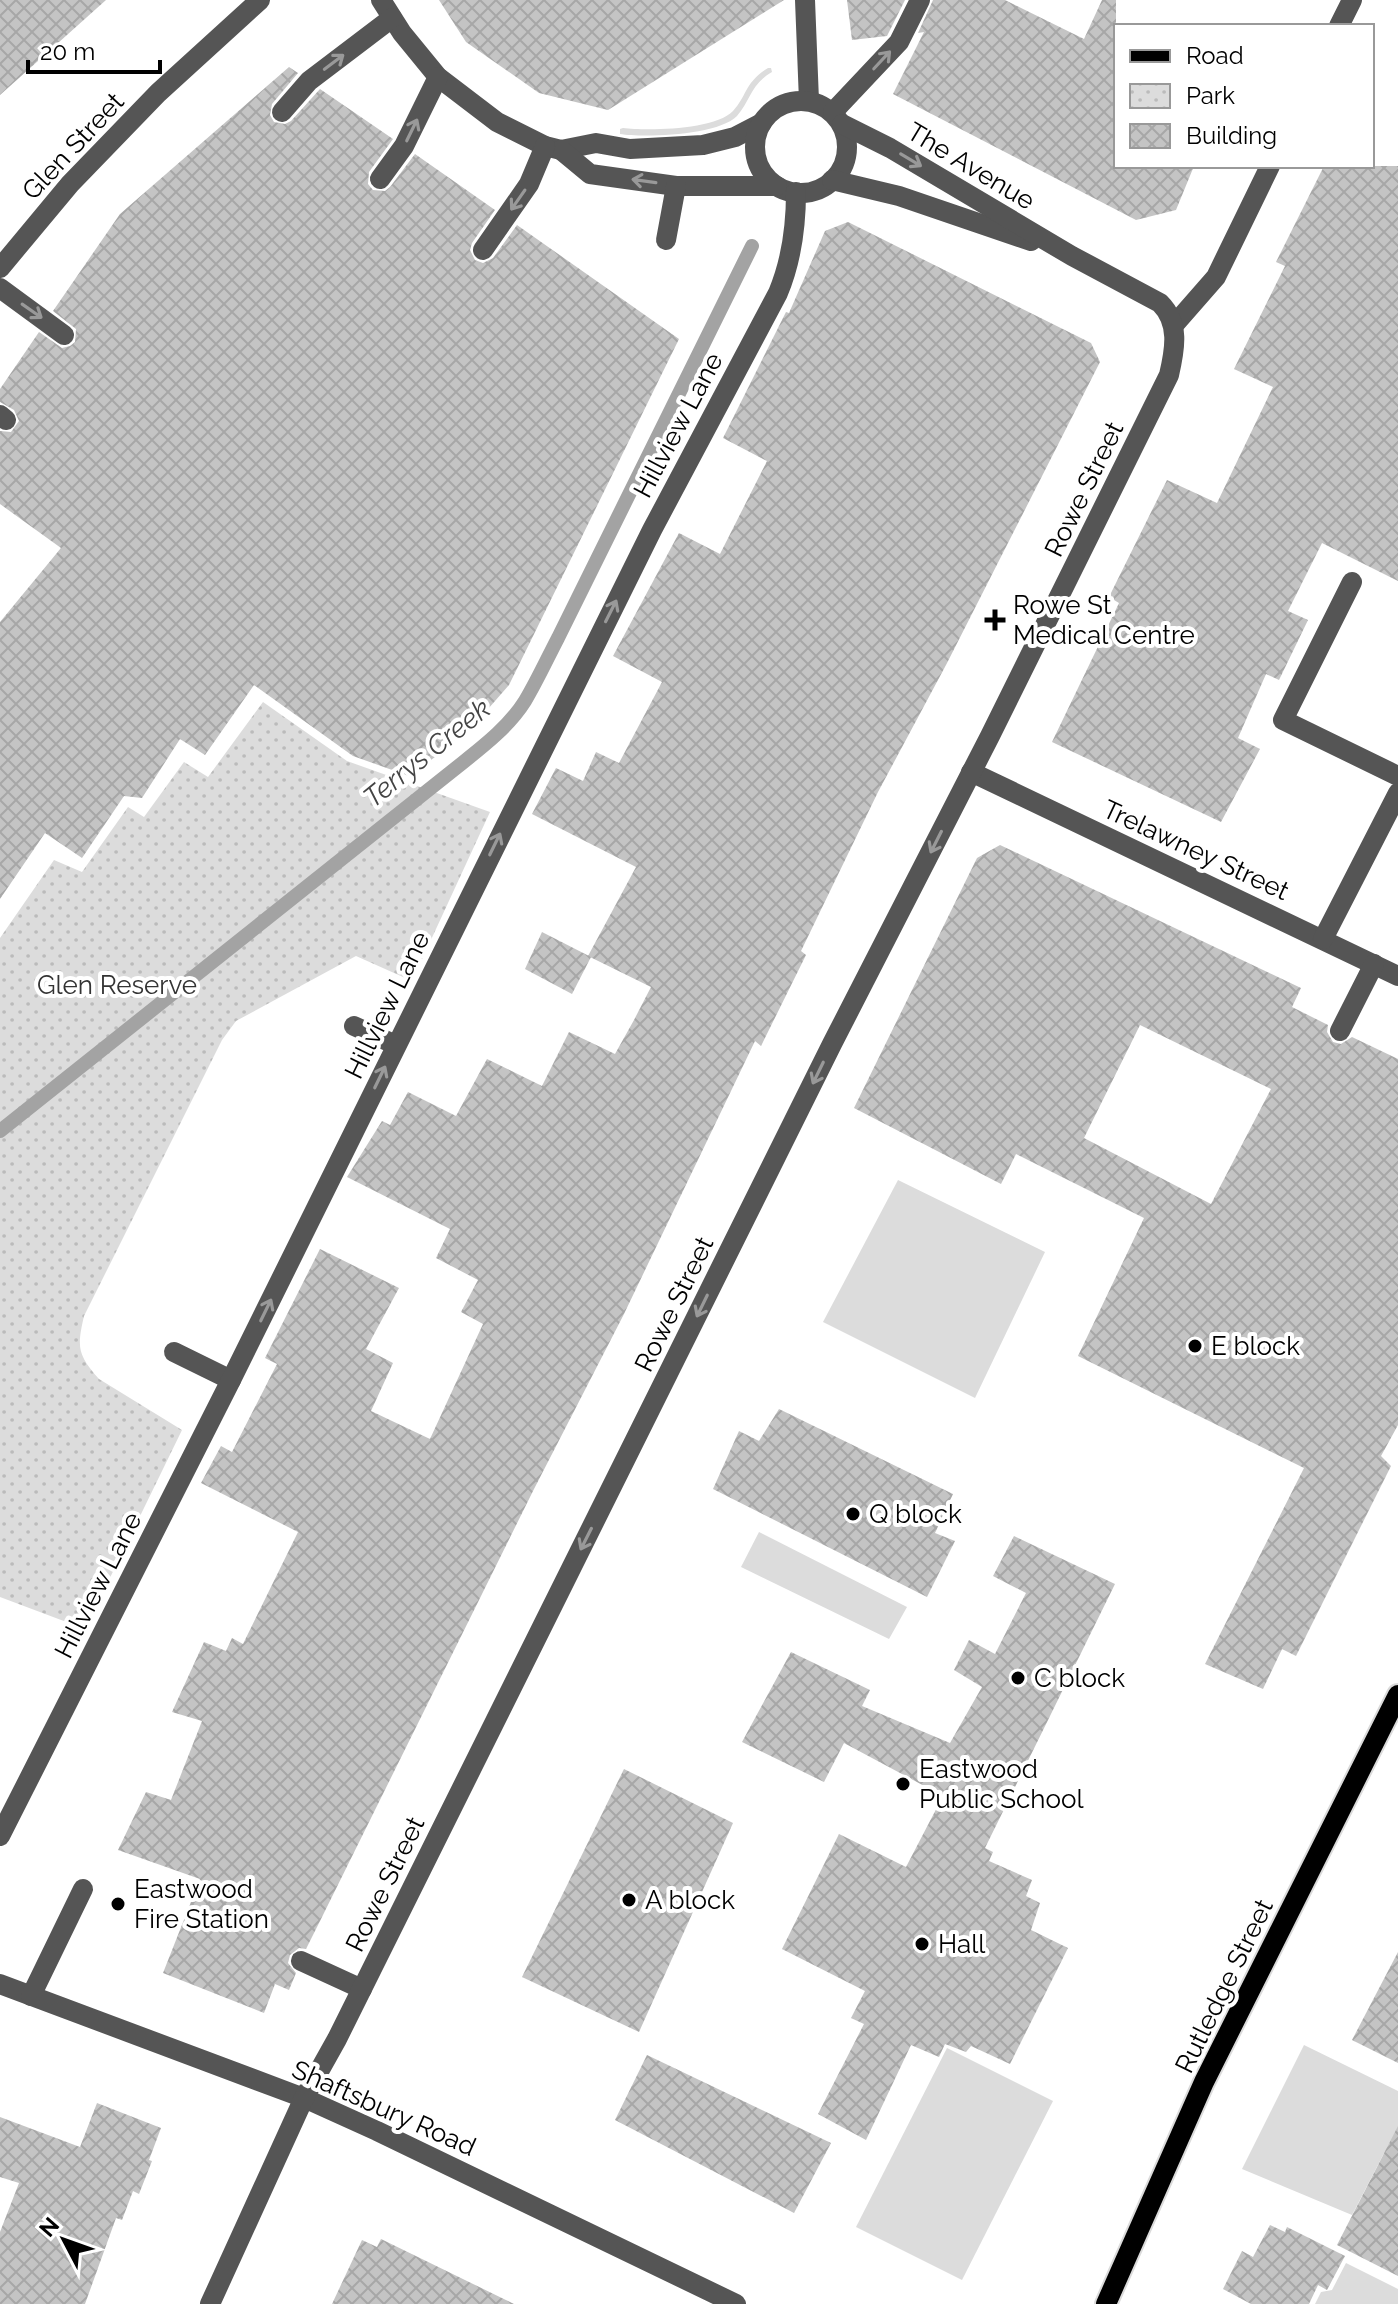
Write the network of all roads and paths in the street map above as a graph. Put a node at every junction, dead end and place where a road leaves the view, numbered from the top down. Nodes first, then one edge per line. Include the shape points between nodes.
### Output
1 (260, 0) edge
2 (381, 0) edge
3 (805, 0) edge
4 (920, 0) edge
5 (1352, 0) edge
6 (392, 18) junction
7 (1340, 24) edge
8 (438, 77) junction
9 (809, 101) junction
10 (282, 112) dead end
11 (838, 118) junction
12 (762, 123) junction
13 (553, 148) junction
14 (1269, 168) edge
15 (380, 179) dead end
16 (832, 180) junction
17 (676, 186) junction
18 (787, 189) junction
19 (666, 240) dead end
20 (483, 250) dead end
21 (1072, 256) junction
22 (0, 268) edge
23 (0, 288) edge
24 (1174, 325) junction
25 (64, 335) dead end
26 (1352, 582) dead end
27 (971, 772) junction
28 (1398, 776) edge
29 (1398, 793) edge
30 (1323, 939) junction
31 (1374, 964) junction
32 (1398, 976) edge
33 (354, 1026) dead end
34 (1340, 1031) dead end
35 (396, 1045) junction
36 (174, 1352) dead end
37 (231, 1380) junction
38 (1398, 1695) edge
39 (0, 1836) edge
40 (83, 1889) dead end
41 (301, 1961) dead end
42 (0, 1984) edge
43 (362, 1989) junction
44 (31, 1996) junction
45 (304, 2098) junction
46 (210, 2304) edge
47 (736, 2304) edge
48 (1106, 2304) edge

1 - 22 street, Glen Street via 81,172
2 - 6 street
3 - 9 street
11 -> 4 street via 899,42
5 - 7 street
6 - 8 street
10 -> 6 street via 309,81
8 - 13 street via 497,122
15 -> 8 street via 404,146
9 - 11 street
9 - 12 street via 782,106
11 - 16 street via 846,158
11 -> 21 street, The Avenue
12 - 13 street via 703,145 630,149 596,143
12 - 18 street via 758,163 766,176
17 -> 13 street via 590,174
13 -> 20 street
14 - 24 street via 1216,277
16 - 18 street via 822,187
16 - 21 street, The Avenue via 899,196
17 - 18 street
17 - 19 street
35 -> 18 street, Hillview Lane via 652,530 778,293 789,260
21 - 24 street, The Avenue via 1160,303
23 -> 25 street
24 - 27 street, Rowe Street via 1169,375
26 - 28 street via 1283,720
27 - 30 street, Trelawney Street
27 -> 43 street, Rowe Street
29 - 30 street
30 - 31 street, Trelawney Street
31 - 32 street, Trelawney Street
31 - 34 street
33 - 35 street
37 -> 35 street, Hillview Lane
36 - 37 street
37 - 39 street, Hillview Lane
38 - 48 main road, Rutledge Street via 1204,2082
40 - 44 street
41 - 43 street
42 - 44 street, Shaftsbury Road
43 - 45 street, Rowe Street
44 - 45 street, Shaftsbury Road
45 - 46 street, Rowe Street
45 - 47 street, Shaftsbury Road

